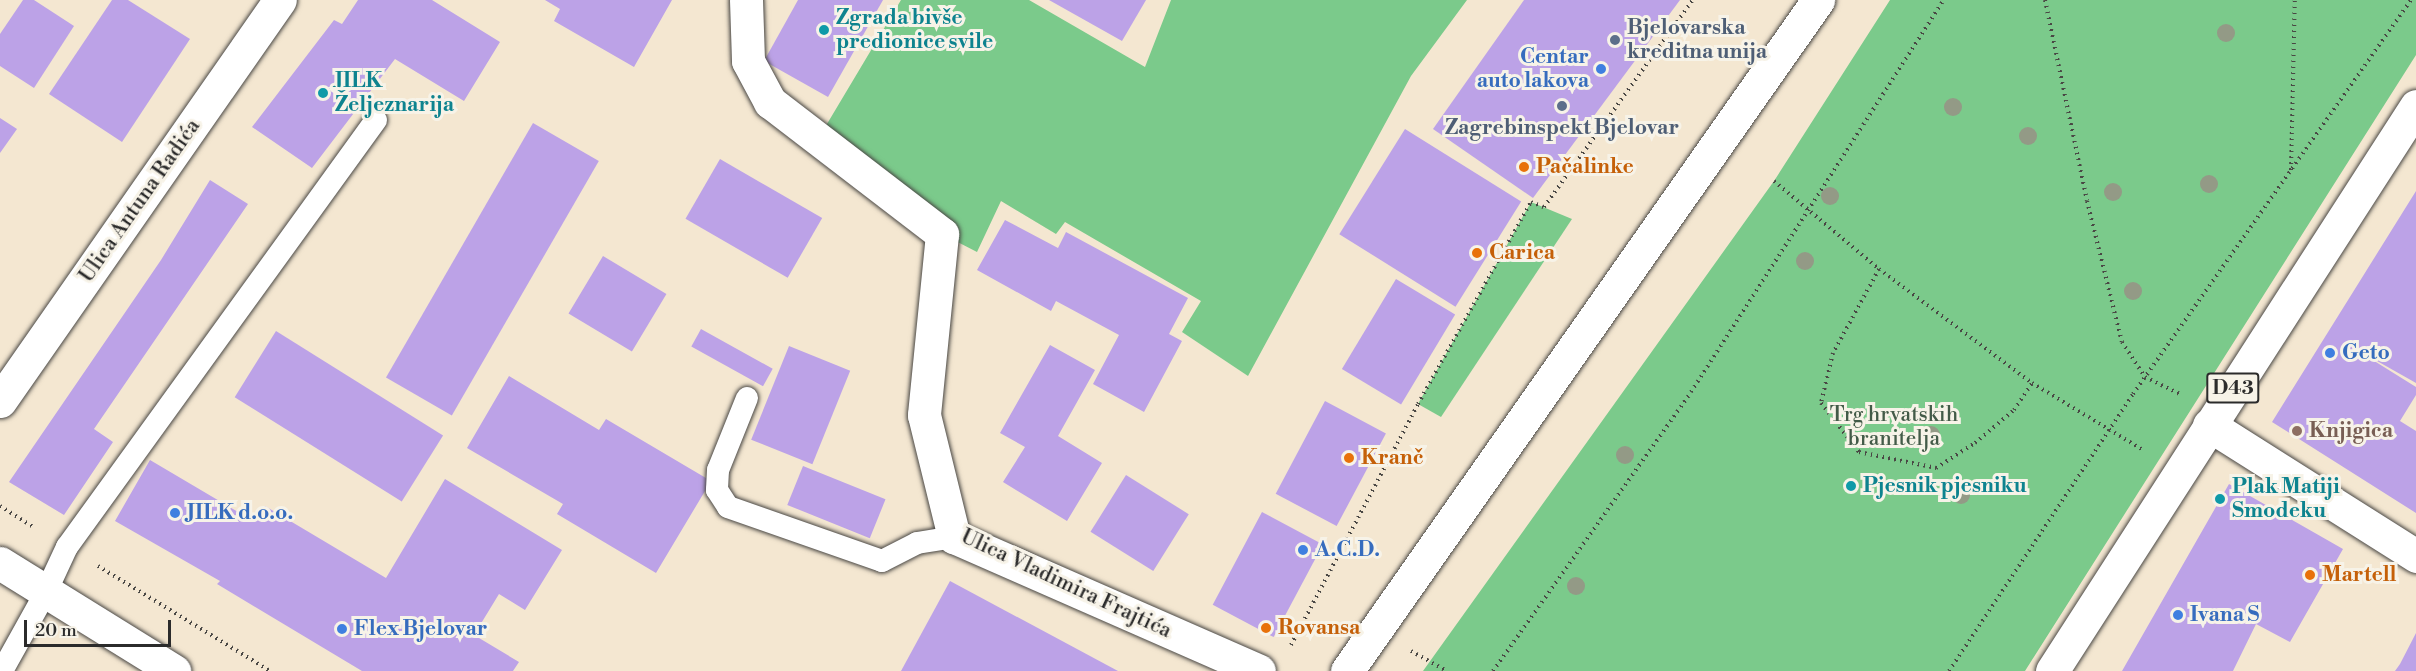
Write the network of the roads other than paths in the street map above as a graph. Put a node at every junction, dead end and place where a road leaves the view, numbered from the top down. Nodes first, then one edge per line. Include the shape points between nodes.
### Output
1 (280, 0) edge
2 (746, 0) edge
3 (1818, 0) edge
4 (2416, 106) edge
5 (376, 120) dead end
6 (747, 398) dead end
7 (0, 401) edge
8 (2209, 425) junction
9 (954, 537) junction
10 (2416, 556) edge
11 (0, 563) edge
12 (46, 592) junction
13 (2, 671) edge
14 (174, 671) edge
15 (1259, 671) edge
16 (1347, 671) edge
17 (2052, 671) edge

1 - 7 street, Ulica Antuna Radića
2 - 9 street, Ulica Vladimira Frajtića via 748,61 770,102 942,234 924,415
3 - 16 street
4 - 8 street, D43
5 - 12 lane via 67,547
6 - 9 lane via 718,470 717,490 728,507 882,561 917,543
8 - 10 street
8 - 17 street, D43
9 - 15 street, Ulica Vladimira Frajtića
11 - 12 street
12 - 13 lane
12 - 14 street

